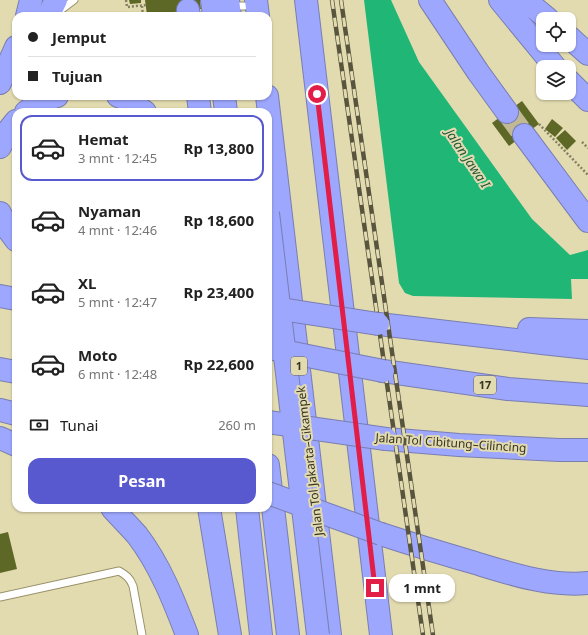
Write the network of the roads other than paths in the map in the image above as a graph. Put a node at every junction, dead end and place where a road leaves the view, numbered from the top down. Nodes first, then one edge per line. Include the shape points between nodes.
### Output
1 (32, 0) edge
2 (56, 0) edge
3 (74, 0) edge
4 (306, 0) edge
5 (430, 0) edge
6 (500, 0) edge
7 (525, 0) edge
8 (28, 12) edge
9 (50, 12) edge
10 (58, 12) edge
11 (540, 12) edge
12 (576, 43) edge
13 (588, 54) edge
14 (12, 56) edge
15 (549, 60) edge
16 (12, 80) edge
17 (0, 83) edge
18 (576, 88) edge
19 (0, 97) edge
20 (46, 100) edge
21 (129, 100) edge
22 (588, 100) edge
23 (31, 108) edge
24 (140, 108) edge
25 (507, 112) tunnel mouth
26 (12, 126) edge
27 (531, 130) tunnel mouth
28 (272, 139) edge
29 (0, 147) edge
30 (0, 213) edge
31 (588, 221) edge
32 (12, 234) edge
33 (272, 247) edge
34 (0, 296) edge
35 (12, 298) edge
36 (272, 308) edge
37 (378, 324) junction
38 (588, 331) edge
39 (588, 348) edge
40 (272, 349) edge
41 (0, 369) edge
42 (12, 371) edge
43 (272, 373) edge
44 (588, 395) edge
45 (0, 410) edge
46 (12, 413) edge
47 (272, 423) edge
48 (0, 438) edge
49 (12, 443) edge
50 (588, 450) edge
51 (272, 494) edge
52 (272, 499) edge
53 (116, 512) edge
54 (210, 512) edge
55 (248, 512) edge
56 (588, 583) edge
57 (0, 598) edge
58 (142, 635) edge
59 (187, 635) edge
60 (230, 635) edge
61 (261, 635) edge
62 (288, 635) edge
63 (303, 635) edge
64 (318, 635) edge
65 (330, 635) edge
66 (381, 635) edge

1 - 8 highway
2 - 9 highway
3 - 10 lane
4 - 66 highway
5 - 25 highway
6 - 15 highway
7 - 11 highway
12 - 13 highway
14 - 17 highway
16 - 19 highway
18 - 22 highway
20 - 23 highway
21 - 24 highway
26 - 29 highway
27 - 31 highway
28 - 65 highway, Jalan Tol Jakarta–Cikampek / 1
30 - 32 highway
33 - 64 highway, 1, bridge
34 - 35 highway
36 - 37 highway, bridge
37 - 38 highway
37 - 39 highway
40 - 44 highway, 17, bridge via 383,371 508,389
41 - 42 highway
43 - 63 highway, bridge
45 - 46 highway
47 - 50 highway, Jalan Tol Cibitung–Cilincing, bridge via 427,443
48 - 49 highway
51 - 56 highway, bridge via 410,544 524,577 551,582
52 - 62 highway
53 - 59 highway via 137,536 159,568
54 - 60 highway
55 - 61 highway
57 - 58 lane via 119,572 125,575 133,586

